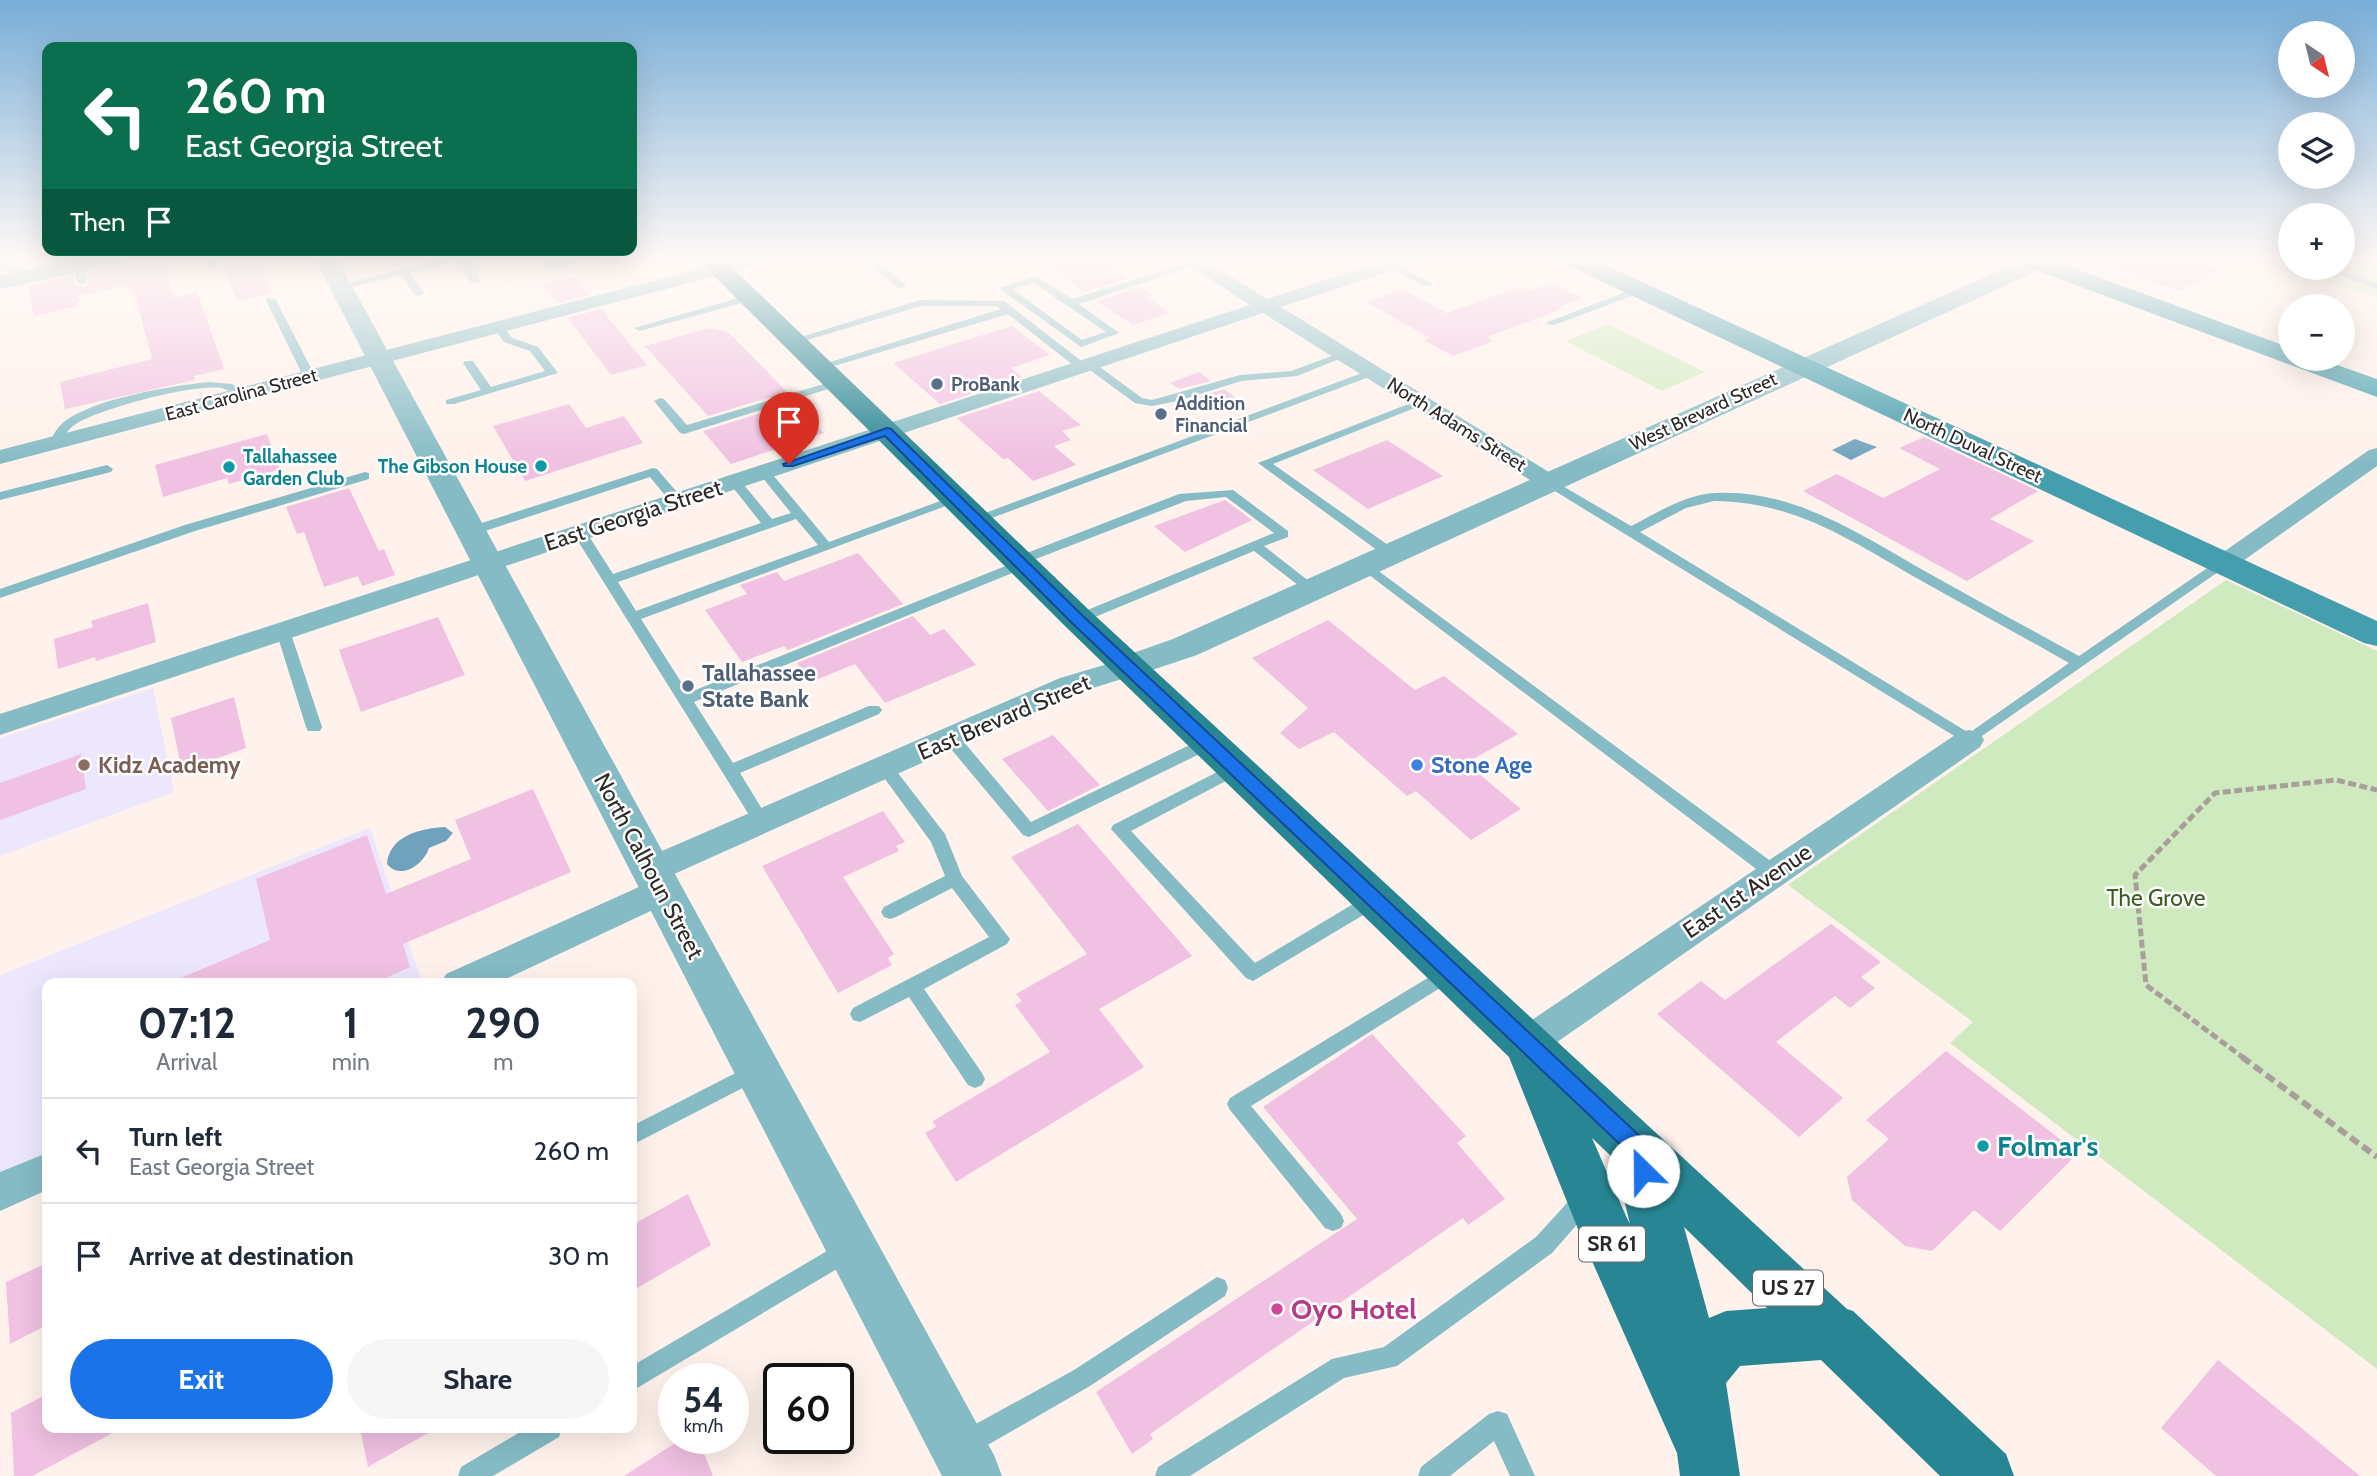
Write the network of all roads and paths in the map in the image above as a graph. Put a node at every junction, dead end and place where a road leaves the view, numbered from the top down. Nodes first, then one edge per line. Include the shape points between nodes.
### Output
1 (284, 326) edge
2 (362, 326) edge
3 (502, 326) edge
4 (647, 326) edge
5 (778, 326) edge
6 (844, 326) edge
7 (966, 326) edge
8 (1032, 326) edge
9 (1056, 326) edge
10 (1104, 326) edge
11 (1206, 326) edge
12 (1298, 326) edge
13 (1718, 326) edge
14 (1890, 326) edge
15 (2210, 326) edge
16 (498, 327) junction
17 (639, 328) dead end
18 (1097, 339) junction
19 (793, 341) junction
20 (2278, 352) edge
21 (1119, 355) junction
22 (1345, 355) junction
23 (379, 358) junction
24 (469, 363) dead end
25 (1086, 365) junction
26 (1804, 365) junction
27 (2328, 371) edge
28 (1373, 372) junction
29 (829, 375) junction
30 (309, 376) junction
31 (2377, 389) edge
32 (488, 391) junction
33 (660, 401) dead end
34 (450, 402) dead end
35 (1421, 402) junction
36 (887, 431) junction
37 (2377, 455) edge
38 (0, 457) edge
39 (107, 469) dead end
40 (764, 472) junction
41 (365, 476) dead end
42 (735, 482) junction
43 (1549, 482) junction
44 (0, 496) edge
45 (677, 501) junction
46 (966, 509) junction
47 (799, 514) junction
48 (769, 524) junction
49 (1630, 531) junction
50 (580, 533) junction
51 (1254, 545) junction
52 (480, 547) junction
53 (826, 547) junction
54 (1377, 559) junction
55 (1020, 562) junction
56 (2224, 563) junction
57 (609, 580) junction
58 (1312, 589) junction
59 (0, 594) edge
60 (632, 617) junction
61 (1077, 619) junction
62 (283, 631) junction
63 (2377, 635) edge
64 (2080, 663) junction
65 (1128, 667) junction
66 (685, 700) junction
67 (874, 710) dead end
68 (0, 725) edge
69 (314, 727) dead end
70 (953, 739) junction
71 (1969, 740) junction
72 (1221, 756) junction
73 (885, 768) junction
74 (729, 771) junction
75 (2377, 790) edge
76 (762, 822) junction
77 (1774, 873) junction
78 (955, 879) junction
79 (657, 880) junction
80 (1374, 900) junction
81 (890, 912) dead end
82 (1451, 972) junction
83 (470, 978) edge
84 (912, 986) junction
85 (860, 1014) dead end
86 (1527, 1043) junction
87 (757, 1070) junction
88 (975, 1079) dead end
89 (637, 1133) edge
90 (1636, 1146) junction
91 (2377, 1157) edge
92 (42, 1173) edge
93 (0, 1192) edge
94 (1590, 1194) junction
95 (1333, 1221) dead end
96 (852, 1247) junction
97 (1217, 1289) dead end
98 (1833, 1331) junction
99 (1696, 1374) junction
100 (637, 1376) edge
101 (542, 1433) edge
102 (1707, 1459) edge
103 (965, 1462) edge
104 (470, 1476) edge
105 (1167, 1476) edge
106 (1430, 1476) edge
107 (1523, 1476) edge
108 (1984, 1476) edge

1 - 30 lane
2 - 23 street, North Calhoun Street
3 - 16 street, East Carolina Street
4 - 17 lane
5 - 19 main road, US 27
6 - 19 lane
7 - 29 lane
8 - 25 lane
9 - 18 lane via 1081,344
10 - 18 lane via 1114,333
11 - 21 street, East Georgia Street
12 - 22 street, North Adams Street
13 - 26 main road, North Duval Street
14 - 26 street, West Brevard Street
15 - 20 main road
16 - 23 street, East Carolina Street
16 - 32 lane via 508,340 534,349 552,373
18 - 21 lane
19 - 29 main road, US 27
21 - 25 street, East Georgia Street
22 - 25 lane via 1293,374 1240,378 1153,402 1139,401
22 - 28 street, North Adams Street
23 - 30 street, East Carolina Street
23 - 52 street, North Calhoun Street
24 - 32 lane
25 - 36 street, East Georgia Street
26 - 43 street, West Brevard Street
26 - 56 main road, North Duval Street
27 - 31 main road
28 - 35 street, North Adams Street
28 - 46 lane
29 - 33 lane via 684,430
29 - 36 main road, US 27
30 - 38 street, East Carolina Street
32 - 34 lane
35 - 43 street, North Adams Street
35 - 54 lane via 1264,463
36 - 40 street, East Georgia Street
36 - 46 main road, US 27
37 - 56 street
39 - 44 lane
40 - 42 street, East Georgia Street
40 - 47 lane
41 - 59 lane via 190,528
42 - 45 street, East Georgia Street
42 - 48 lane
43 - 49 lane
43 - 54 street, East Brevard Street
45 - 50 street, East Georgia Street
45 - 52 lane via 653,472
46 - 53 lane
46 - 55 main road, US 27
47 - 48 lane
47 - 53 lane
48 - 57 lane
49 - 64 lane via 1679,507 1713,497 1777,503 1829,524
49 - 71 lane
50 - 52 street, East Georgia Street
50 - 57 lane
51 - 55 lane via 1283,534 1229,493 1184,497
51 - 58 lane
51 - 61 lane
52 - 62 street, East Georgia Street
52 - 79 street, North Calhoun Street
53 - 60 lane
54 - 58 street, East Brevard Street
54 - 77 lane
55 - 61 main road, US 27
55 - 66 lane
56 - 63 main road, North Duval Street
56 - 64 lane
57 - 60 lane
58 - 65 street, East Brevard Street via 1185,647
60 - 66 lane
61 - 65 main road, US 27
62 - 68 street, East Georgia Street
62 - 69 lane
64 - 71 lane
65 - 70 street, East Brevard Street via 1070,685
65 - 72 main road, US 27
66 - 74 lane
67 - 74 lane
70 - 72 lane via 1029,831
70 - 73 street, East Brevard Street
71 - 77 street, East 1st Avenue
72 - 80 main road, US 27
72 - 80 lane via 1119,829 1253,973
73 - 76 street, East Brevard Street
73 - 78 lane via 939,839
74 - 76 lane
75 - 91 path via 2336,780 2215,793 2135,875 2146,985
76 - 79 street, East Brevard Street
77 - 86 street, East 1st Avenue
78 - 81 lane
78 - 84 lane via 1001,939
79 - 83 street, East Brevard Street
79 - 87 street, North Calhoun Street
80 - 82 main road, US 27
82 - 86 main road, US 27
82 - 95 lane via 1237,1104
84 - 85 lane
84 - 88 lane
86 - 90 main road, US 27
86 - 94 main road, SR 61
87 - 89 lane
87 - 96 street, North Calhoun Street
90 - 98 main road, US 27
90 - 99 main road, SR 61
92 - 93 street
94 - 102 main road, SR 61
94 - 105 lane via 1544,1245 1389,1358 1340,1367
96 - 100 lane
96 - 103 street, North Calhoun Street
97 - 103 lane
98 - 99 main road via 1726,1339
98 - 108 main road, US 27
99 - 102 main road, SR 61
101 - 104 lane
106 - 107 lane via 1498,1423

